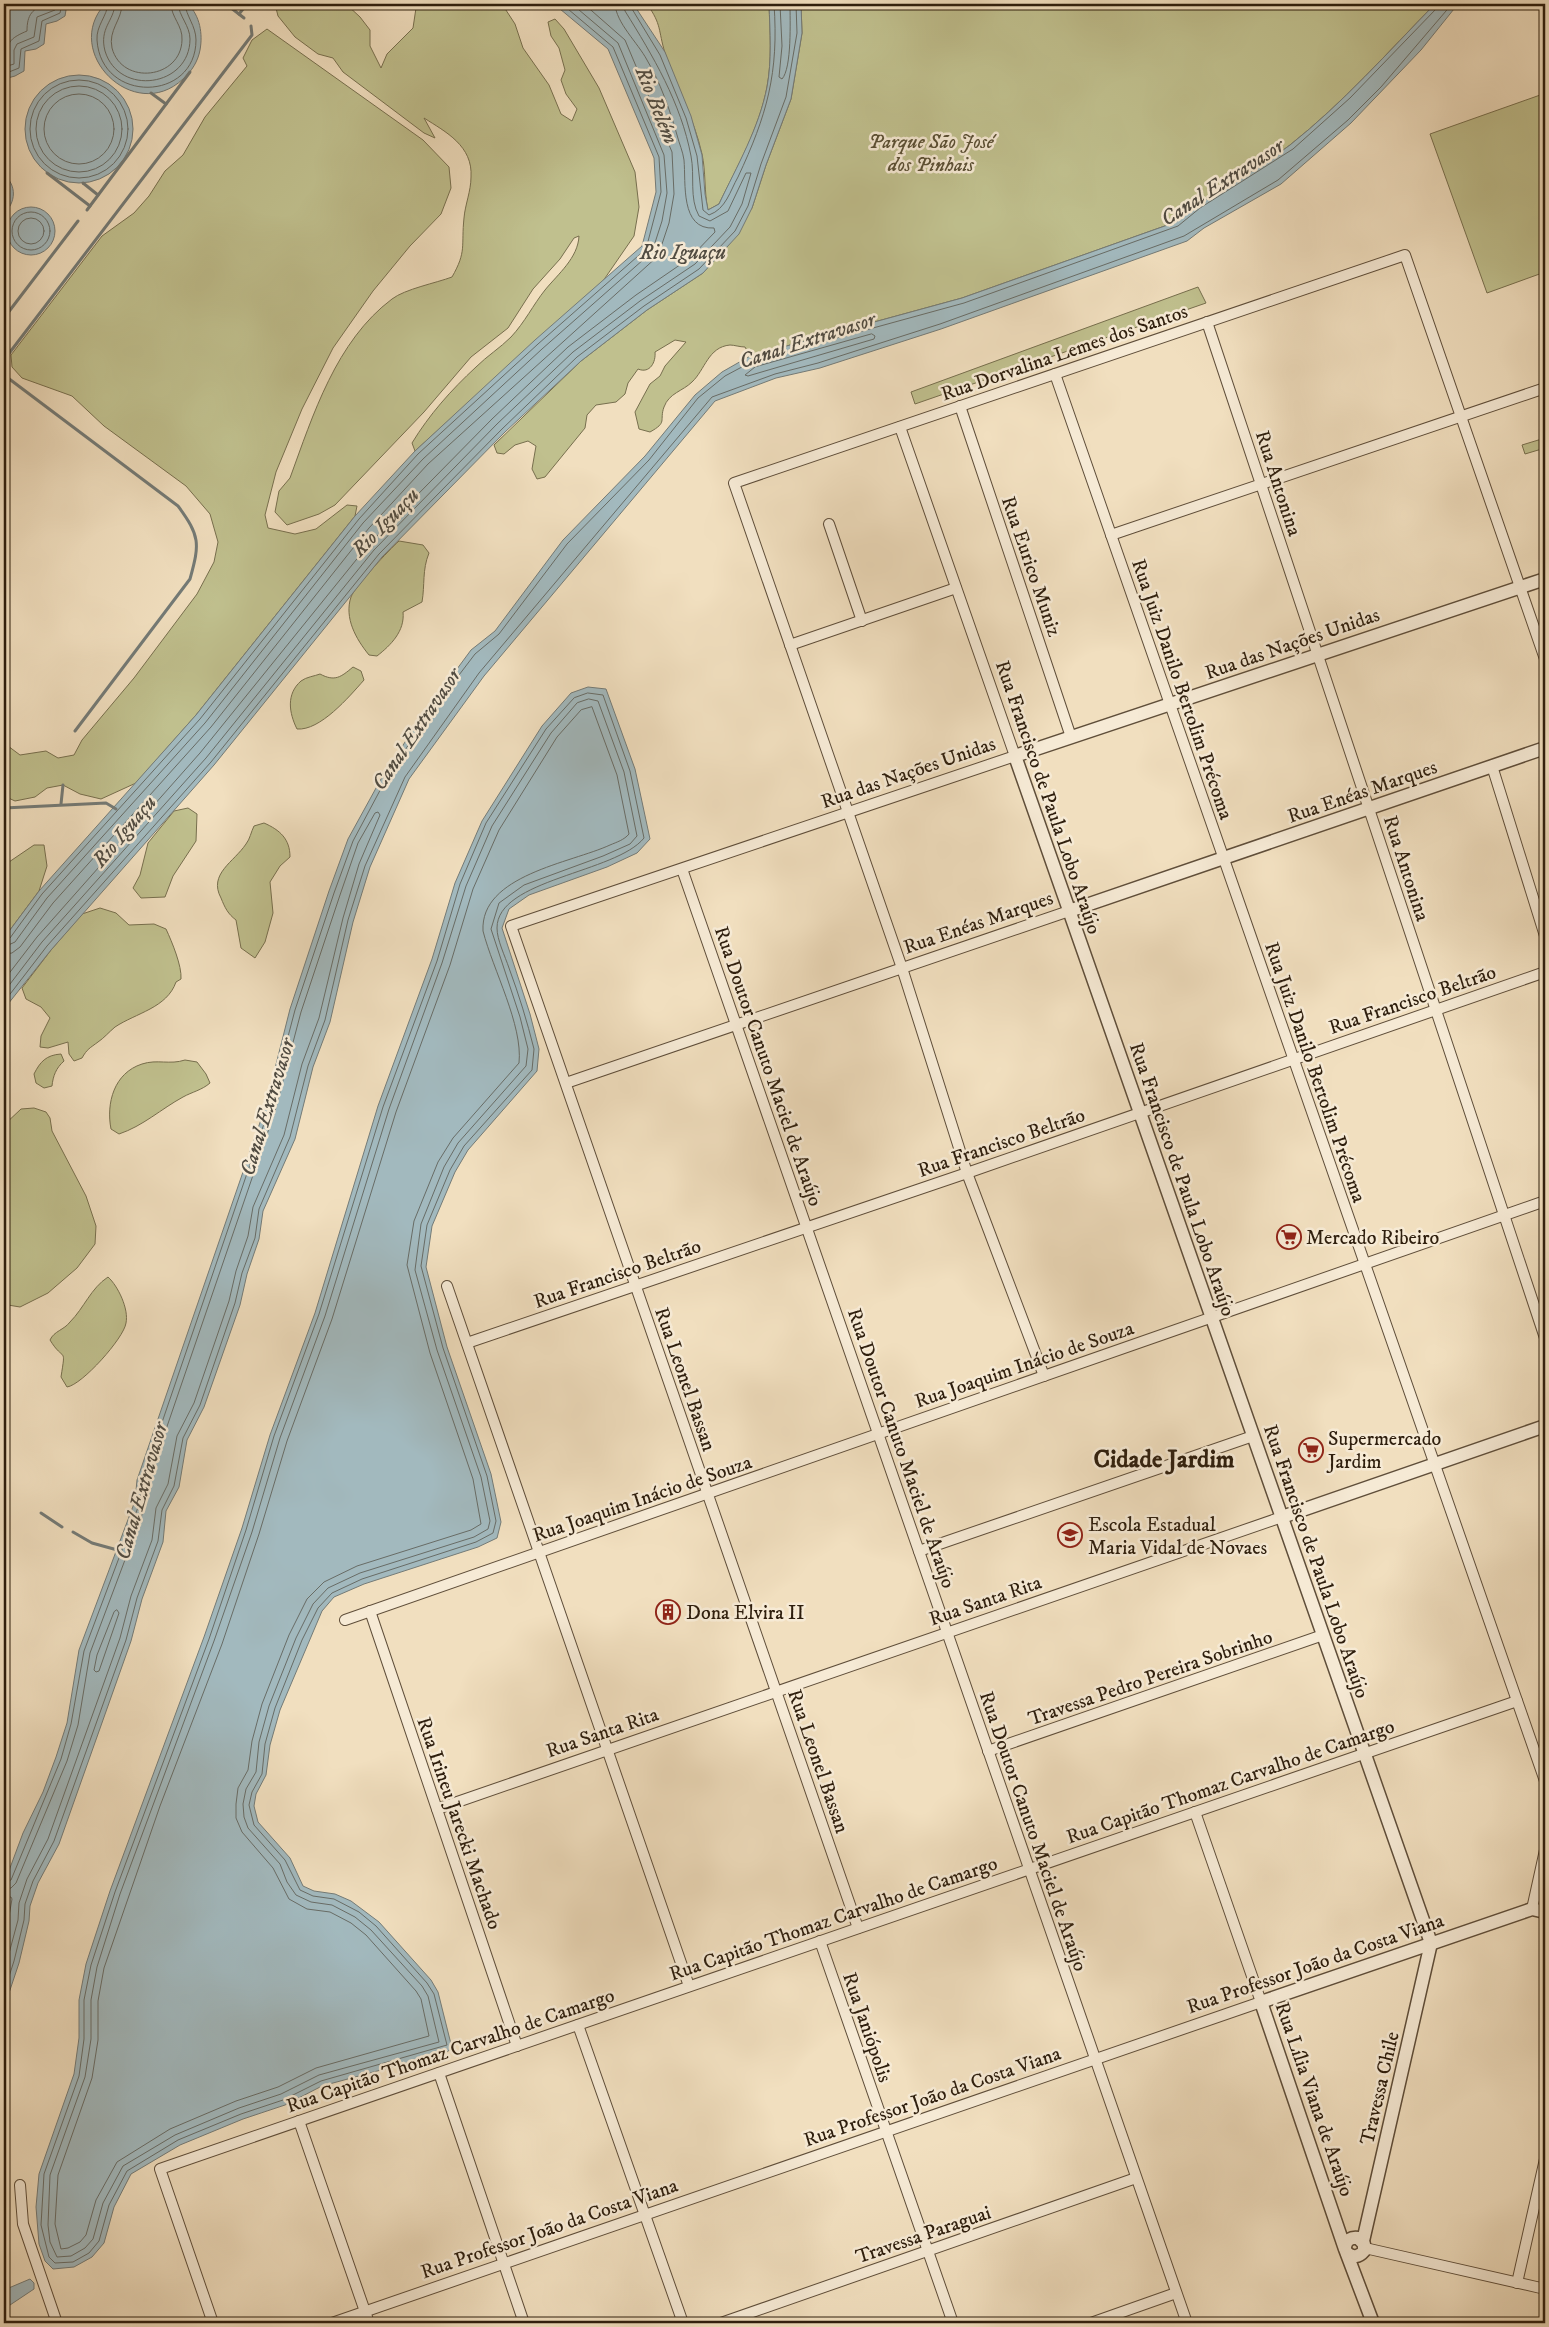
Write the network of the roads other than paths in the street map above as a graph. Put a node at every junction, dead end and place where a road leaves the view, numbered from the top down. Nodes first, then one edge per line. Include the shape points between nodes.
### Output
1 (1207, 322) junction
2 (1055, 374) junction
3 (1545, 388) edge
4 (960, 406) junction
5 (1461, 417) junction
6 (900, 427) junction
7 (1260, 484) junction
8 (829, 524) dead end
9 (1111, 535) junction
10 (1545, 579) edge
11 (1520, 587) junction
12 (956, 588) junction
13 (862, 620) junction
14 (790, 645) junction
15 (1317, 655) junction
16 (1545, 659) edge
17 (1170, 704) junction
18 (1071, 737) junction
19 (1545, 748) edge
20 (1015, 756) junction
21 (1492, 766) junction
22 (1368, 808) junction
23 (848, 812) junction
24 (1223, 858) junction
25 (682, 868) junction
26 (1069, 911) junction
27 (512, 926) joint
28 (1545, 936) edge
29 (902, 968) junction
30 (1545, 972) edge
31 (1436, 1010) junction
32 (736, 1025) junction
33 (1294, 1059) junction
34 (566, 1083) junction
35 (1140, 1111) junction
36 (967, 1173) junction
37 (1545, 1202) edge
38 (1504, 1216) junction
39 (806, 1226) junction
40 (1365, 1264) junction
41 (636, 1285) junction
42 (447, 1286) dead end
43 (1212, 1318) junction
44 (1545, 1338) edge
45 (467, 1343) junction
46 (1044, 1376) junction
47 (1545, 1426) edge
48 (878, 1434) junction
49 (1253, 1436) junction
50 (1435, 1464) junction
51 (708, 1494) junction
52 (1282, 1517) junction
53 (919, 1551) junction
54 (539, 1552) junction
55 (370, 1611) junction
56 (345, 1620) dead end
57 (947, 1633) junction
58 (1323, 1635) junction
59 (776, 1692) junction
60 (1517, 1701) junction
61 (608, 1750) junction
62 (988, 1751) junction
63 (1365, 1754) junction
64 (1545, 1781) edge
65 (437, 1809) junction
66 (1195, 1812) junction
67 (1545, 1850) edge
68 (1029, 1869) junction
69 (1532, 1909) junction
70 (1545, 1912) edge
71 (858, 1928) junction
72 (820, 1941) junction
73 (1431, 1943) junction
74 (689, 1986) junction
75 (1261, 2002) junction
76 (578, 2025) junction
77 (517, 2046) junction
78 (1095, 2059) junction
79 (439, 2073) junction
80 (299, 2121) junction
81 (886, 2131) junction
82 (1545, 2159) edge
83 (1136, 2178) junction
84 (20, 2185) dead end
85 (645, 2215) junction
86 (1354, 2248) junction
87 (928, 2251) junction
88 (504, 2264) junction
89 (1517, 2283) junction
90 (1545, 2289) edge
91 (1176, 2293) junction
92 (365, 2312) junction
93 (57, 2323) edge
94 (213, 2323) edge
95 (332, 2323) edge
96 (369, 2323) edge
97 (524, 2323) edge
98 (683, 2323) edge
99 (721, 2323) edge
100 (954, 2323) edge
101 (1091, 2323) edge
102 (1187, 2323) edge
103 (1373, 2323) edge

1 - 2 street, Rua Dorvalina Lemes dos Santos
1 - 5 street, Rua Dorvalina Lemes dos Santos via 1405,255
1 - 7 street, Rua Antonina
2 - 4 street, Rua Dorvalina Lemes dos Santos
2 - 9 street, Rua Juiz Danilo Bertolim Précoma
3 - 5 street
4 - 6 street, Rua Dorvalina Lemes dos Santos
4 - 18 street, Rua Eurico Muniz
5 - 7 street
5 - 11 street
6 - 12 street, Rua Francisco de Paula Lobo Araújo
6 - 14 street, Rua Dorvalina Lemes dos Santos via 734,483
7 - 9 street
7 - 15 street, Rua Antonina
8 - 13 street
9 - 17 street, Rua Juiz Danilo Bertolim Précoma
10 - 11 street, Rua das Nações Unidas
11 - 15 street, Rua das Nações Unidas
11 - 16 street
12 - 13 street
12 - 20 street, Rua Francisco de Paula Lobo Araújo
13 - 14 street
14 - 23 street
15 - 17 street, Rua das Nações Unidas
15 - 22 street, Rua Antonina
17 - 18 street, Rua das Nações Unidas
17 - 24 street, Rua Juiz Danilo Bertolim Précoma
18 - 20 street, Rua das Nações Unidas
19 - 21 street, Rua Enéas Marques
20 - 23 street, Rua das Nações Unidas
20 - 26 street, Rua Francisco de Paula Lobo Araújo
21 - 22 street, Rua Enéas Marques
21 - 28 street
22 - 24 street, Rua Enéas Marques
22 - 31 street, Rua Antonina
23 - 25 street, Rua das Nações Unidas
23 - 29 street
24 - 26 street, Rua Enéas Marques
24 - 33 street, Rua Juiz Danilo Bertolim Précoma
25 - 27 street, Rua das Nações Unidas
25 - 32 street, Rua Doutor Canuto Maciel de Araújo
26 - 29 street, Rua Enéas Marques
26 - 35 street, Rua Francisco de Paula Lobo Araújo
27 - 34 street, Rua Leonel Bassan
29 - 32 street, Rua Enéas Marques
29 - 36 street
30 - 31 street, Rua Francisco Beltrão
31 - 33 street, Rua Francisco Beltrão
31 - 38 street, Rua Antonina
32 - 34 street, Rua Enéas Marques
32 - 39 street, Rua Doutor Canuto Maciel de Araújo
33 - 35 street, Rua Francisco Beltrão
33 - 40 street, Rua Juiz Danilo Bertolim Précoma
34 - 41 street, Rua Leonel Bassan
35 - 36 street, Rua Francisco Beltrão
35 - 43 street, Rua Francisco de Paula Lobo Araújo
36 - 39 street, Rua Francisco Beltrão
36 - 46 street
37 - 38 street, Rua Joaquim Inácio de Souza
38 - 40 street, Rua Joaquim Inácio de Souza
38 - 44 street, Rua Antonina
39 - 41 street, Rua Francisco Beltrão
39 - 48 street, Rua Doutor Canuto Maciel de Araújo
40 - 43 street, Rua Joaquim Inácio de Souza
40 - 50 street, Rua Juiz Danilo Bertolim Précoma
41 - 45 street, Rua Francisco Beltrão
41 - 51 street, Rua Leonel Bassan
42 - 45 street
43 - 46 street, Rua Joaquim Inácio de Souza
43 - 49 street, Rua Francisco de Paula Lobo Araújo
45 - 54 street
46 - 48 street, Rua Joaquim Inácio de Souza
47 - 50 street, Rua Santa Rita
48 - 51 street, Rua Joaquim Inácio de Souza
48 - 53 street, Rua Doutor Canuto Maciel de Araújo
49 - 52 street, Rua Francisco de Paula Lobo Araújo
49 - 53 street
50 - 52 street, Rua Santa Rita
50 - 60 street, Rua Juiz Danilo Bertolim Précoma
51 - 54 street, Rua Joaquim Inácio de Souza
51 - 59 street, Rua Leonel Bassan
52 - 57 street, Rua Santa Rita
52 - 58 street, Rua Francisco de Paula Lobo Araújo
53 - 57 street, Rua Doutor Canuto Maciel de Araújo
54 - 55 street, Rua Joaquim Inácio de Souza
54 - 61 street
55 - 56 street, Rua Joaquim Inácio de Souza
55 - 65 street, Rua Irineu Jarecki Machado
57 - 59 street, Rua Santa Rita
57 - 62 street, Rua Doutor Canuto Maciel de Araújo
58 - 62 street, Travessa Pedro Pereira Sobrinho
58 - 63 street, Rua Francisco de Paula Lobo Araújo
59 - 61 street, Rua Santa Rita
59 - 71 street, Rua Leonel Bassan
60 - 63 street, Rua Capitão Thomaz Carvalho de Camargo
60 - 64 street, Rua Juiz Danilo Bertolim Précoma
61 - 65 street, Rua Santa Rita
61 - 74 street
62 - 68 street, Rua Doutor Canuto Maciel de Araújo
63 - 66 street, Rua Capitão Thomaz Carvalho de Camargo
63 - 73 street, Rua Francisco de Paula Lobo Araújo
65 - 77 street, Rua Irineu Jarecki Machado
66 - 68 street, Rua Capitão Thomaz Carvalho de Camargo
66 - 75 street, Rua Lília Viana de Araújo
67 - 69 street
68 - 71 street, Rua Capitão Thomaz Carvalho de Camargo
68 - 78 street, Rua Doutor Canuto Maciel de Araújo
69 - 70 street
69 - 73 street, Rua Professor João da Costa Viana
71 - 72 street, Rua Capitão Thomaz Carvalho de Camargo
72 - 74 street, Rua Capitão Thomaz Carvalho de Camargo
72 - 81 street, Rua Janiópolis
73 - 75 street, Rua Professor João da Costa Viana
73 - 86 street, Travessa Chile
74 - 76 street, Rua Capitão Thomaz Carvalho de Camargo
75 - 78 street, Rua Professor João da Costa Viana
75 - 86 street, Rua Lília Viana de Araújo via 1340,2228
76 - 77 street, Rua Capitão Thomaz Carvalho de Camargo
76 - 85 street
77 - 79 street, Rua Capitão Thomaz Carvalho de Camargo
78 - 81 street, Rua Professor João da Costa Viana
78 - 83 street, Rua Doutor Canuto Maciel de Araújo
79 - 80 street, Rua Capitão Thomaz Carvalho de Camargo
79 - 88 street
80 - 92 street
80 - 94 street, Rua Capitão Thomaz Carvalho de Camargo via 160,2169
81 - 85 street, Rua Professor João da Costa Viana
81 - 87 street, Rua Janiópolis
82 - 89 street
83 - 87 street, Travessa Paraguai
83 - 91 street, Rua Doutor Canuto Maciel de Araújo
84 - 93 street via 23,2224
85 - 88 street, Rua Professor João da Costa Viana
85 - 98 street
86 - 89 street
86 - 103 street, Rua Lília Viana de Araújo via 1356,2275
87 - 99 street, Travessa Paraguai
87 - 100 street, Rua Janiópolis
88 - 92 street, Rua Professor João da Costa Viana
88 - 97 street
89 - 90 street
91 - 101 street
91 - 102 street, Rua Doutor Canuto Maciel de Araújo
92 - 95 street, Rua Professor João da Costa Viana
92 - 96 street

